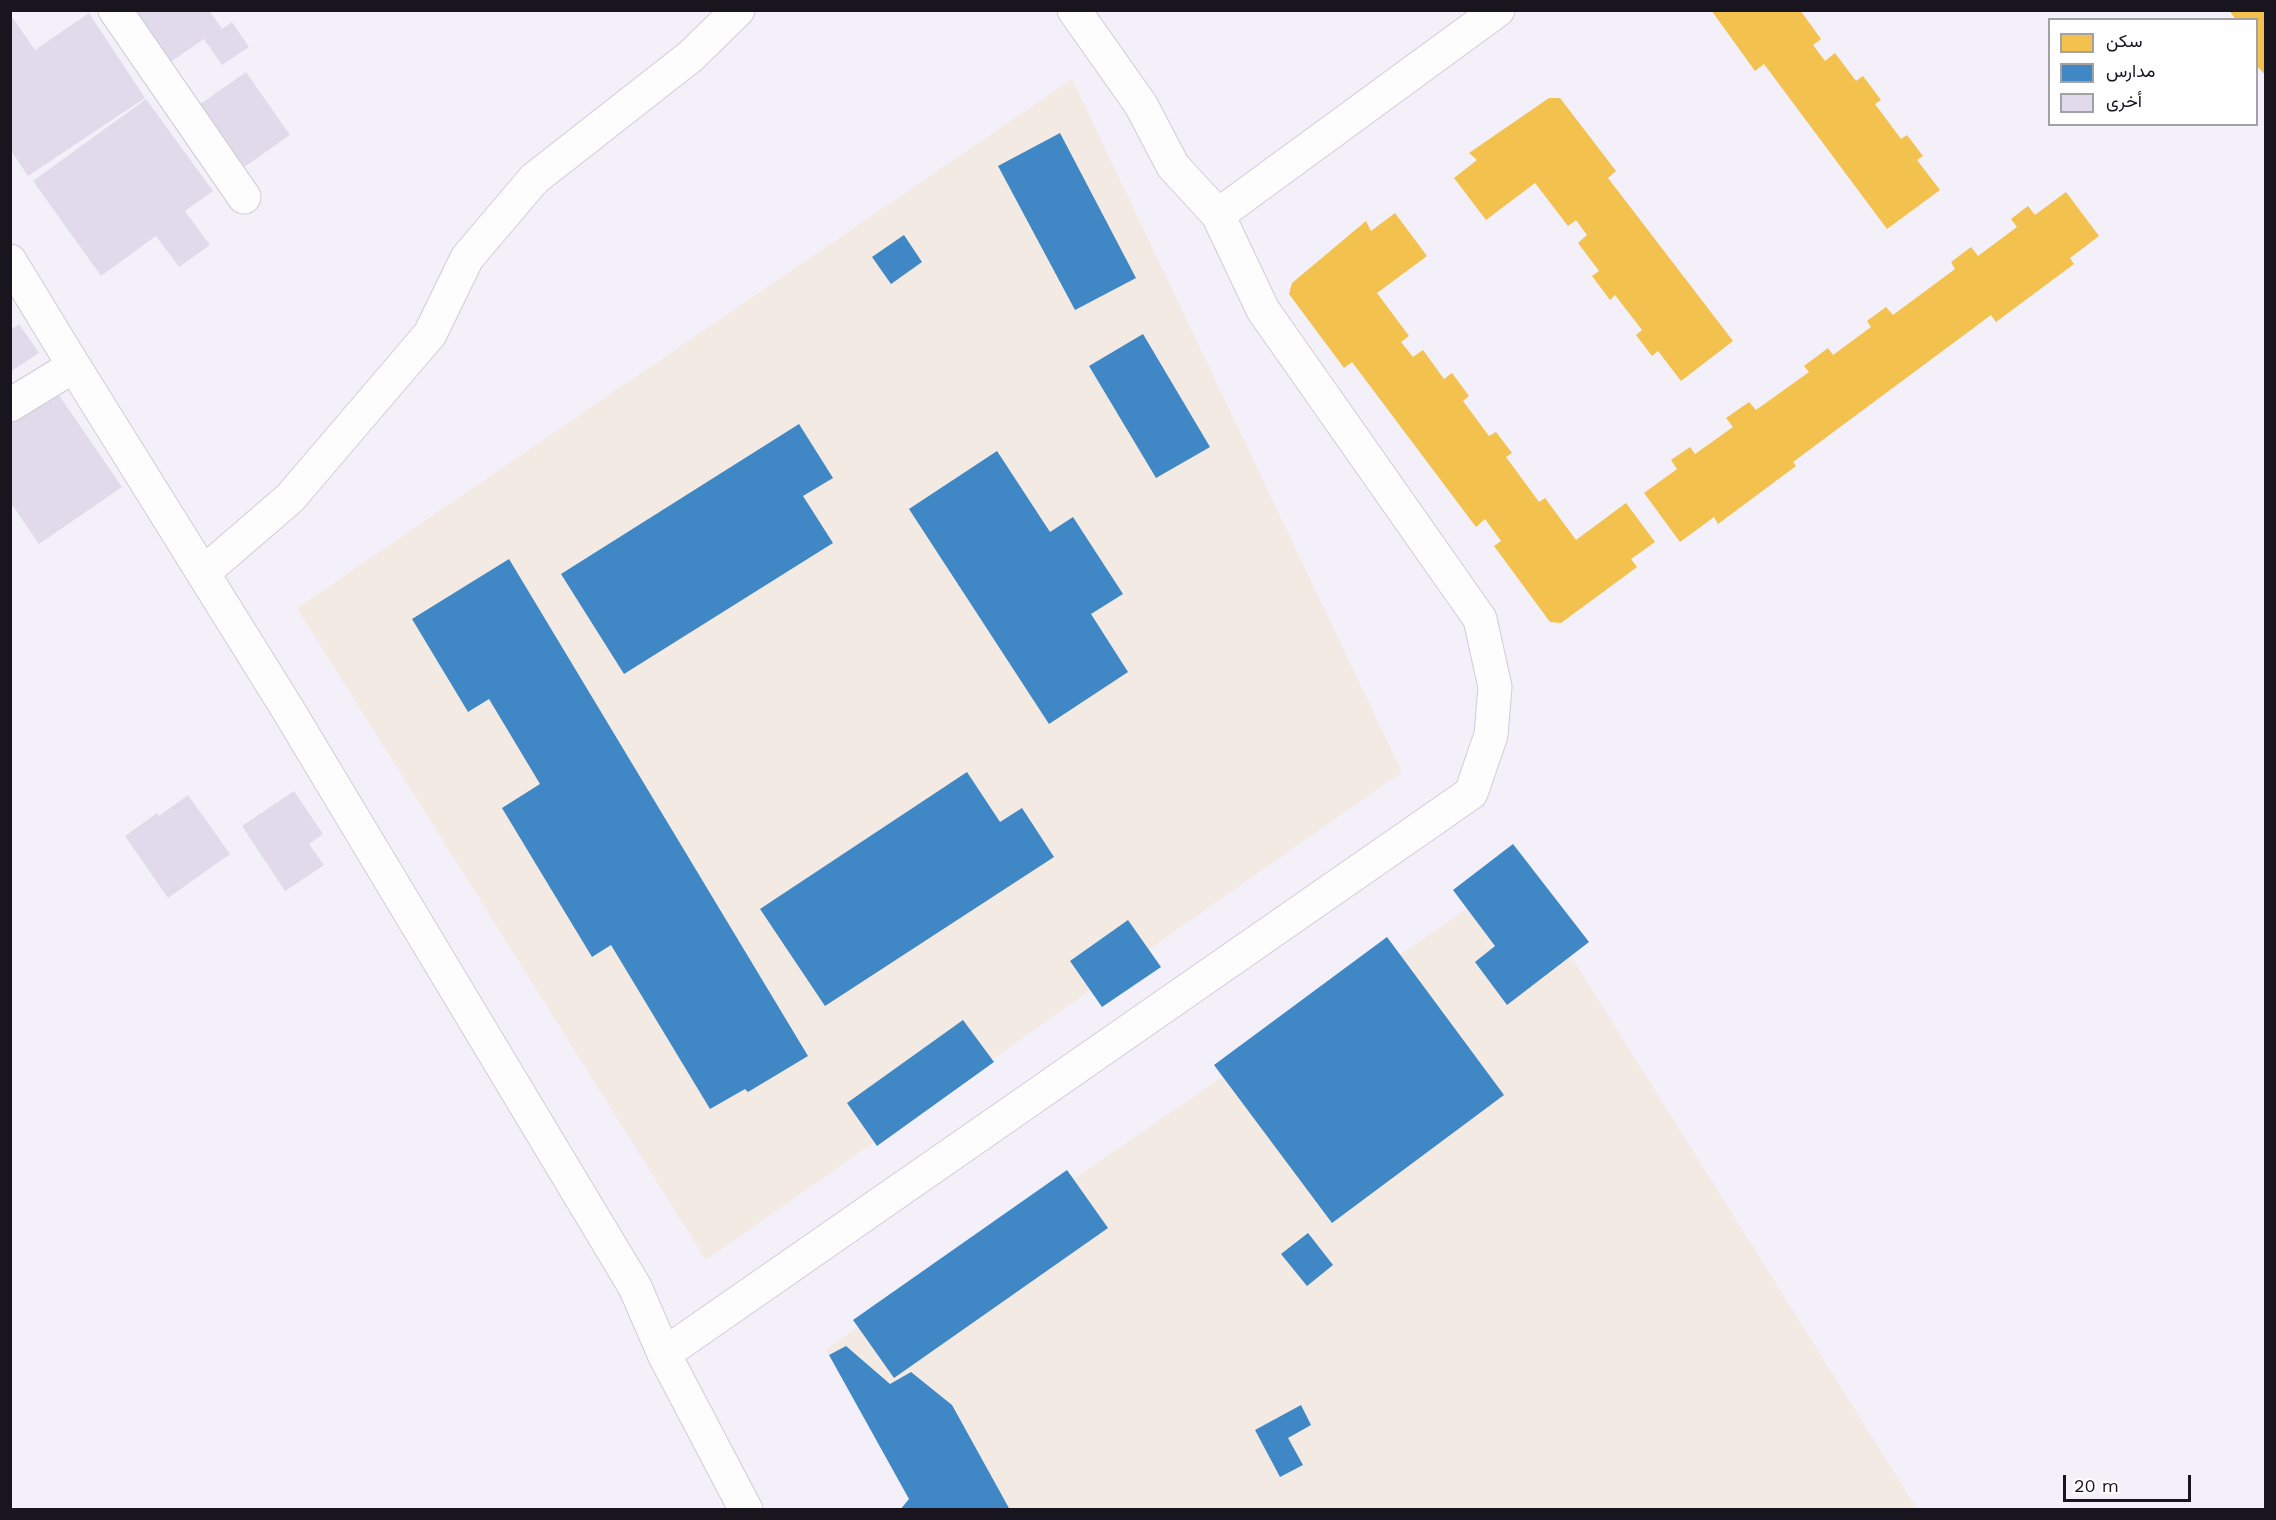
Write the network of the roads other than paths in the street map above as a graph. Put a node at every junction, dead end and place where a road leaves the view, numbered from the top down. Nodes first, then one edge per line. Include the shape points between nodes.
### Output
1 (115, 10) edge
2 (738, 10) edge
3 (1074, 10) edge
4 (1498, 10) edge
5 (244, 196) dead end
6 (1218, 215) junction
7 (10, 261) edge
8 (74, 366) junction
9 (10, 405) edge
10 (202, 573) junction
11 (664, 1354) junction
12 (746, 1509) edge

1 - 5 street
2 - 10 street via 691,56 534,178 467,258 430,334 290,498
3 - 6 street via 1141,105 1173,166
4 - 6 street
6 - 11 street via 1263,310 1480,619 1495,687 1491,735 1471,794
7 - 8 street
8 - 9 street
8 - 10 street
10 - 11 street via 635,1287
11 - 12 street

